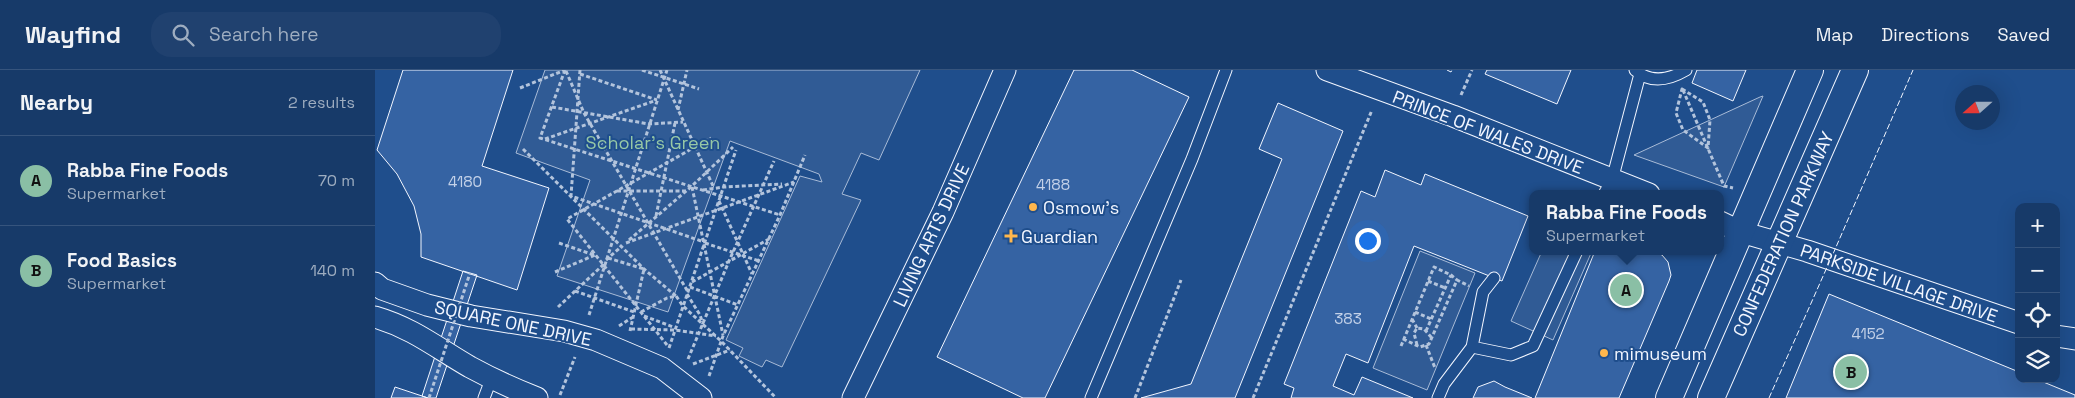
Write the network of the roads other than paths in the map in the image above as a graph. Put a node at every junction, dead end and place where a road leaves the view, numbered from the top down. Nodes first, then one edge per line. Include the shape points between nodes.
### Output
1 (1005, 70) edge
2 (1226, 70) edge
3 (1327, 70) edge
4 (1686, 70) edge
5 (1810, 70) edge
6 (1855, 70) edge
7 (1637, 72) edge
8 (1608, 187) edge
9 (1626, 190) edge
10 (1730, 227) edge
11 (1724, 244) edge
12 (1779, 244) junction
13 (1575, 255) edge
14 (1720, 255) edge
15 (1493, 278) dead end
16 (375, 283) edge
17 (375, 317) edge
18 (2015, 323) edge
19 (2060, 336) edge
20 (2075, 338) edge
21 (1472, 347) junction
22 (492, 377) junction
23 (485, 398) edge
24 (537, 398) edge
25 (701, 398) edge
26 (853, 398) edge
27 (1091, 398) edge
28 (1438, 398) edge
29 (1669, 398) edge
30 (1711, 398) edge

1 - 26 street, LIVING ARTS DRIVE via 943,212
2 - 27 lane
3 - 8 street, PRINCE OF WALES DRIVE via 1453,116
4 - 7 lane via 1663,80 1651,79
5 - 10 street
6 - 12 street, CONFEDERATION PARKWAY
7 - 8 lane
8 - 9 street, PRINCE OF WALES DRIVE
10 - 11 street
10 - 12 street
12 - 18 street, PARKSIDE VILLAGE DRIVE
12 - 30 street, CONFEDERATION PARKWAY
13 - 21 lane via 1533,346 1511,355
14 - 29 street
15 - 21 lane via 1483,292
16 - 25 street, SQUARE ONE DRIVE via 382,289 427,305 596,340 677,371
17 - 22 street, SQUARE ONE DRIVE via 398,324
19 - 20 street
21 - 28 lane via 1444,384
22 - 23 lane
22 - 24 street, SQUARE ONE DRIVE

